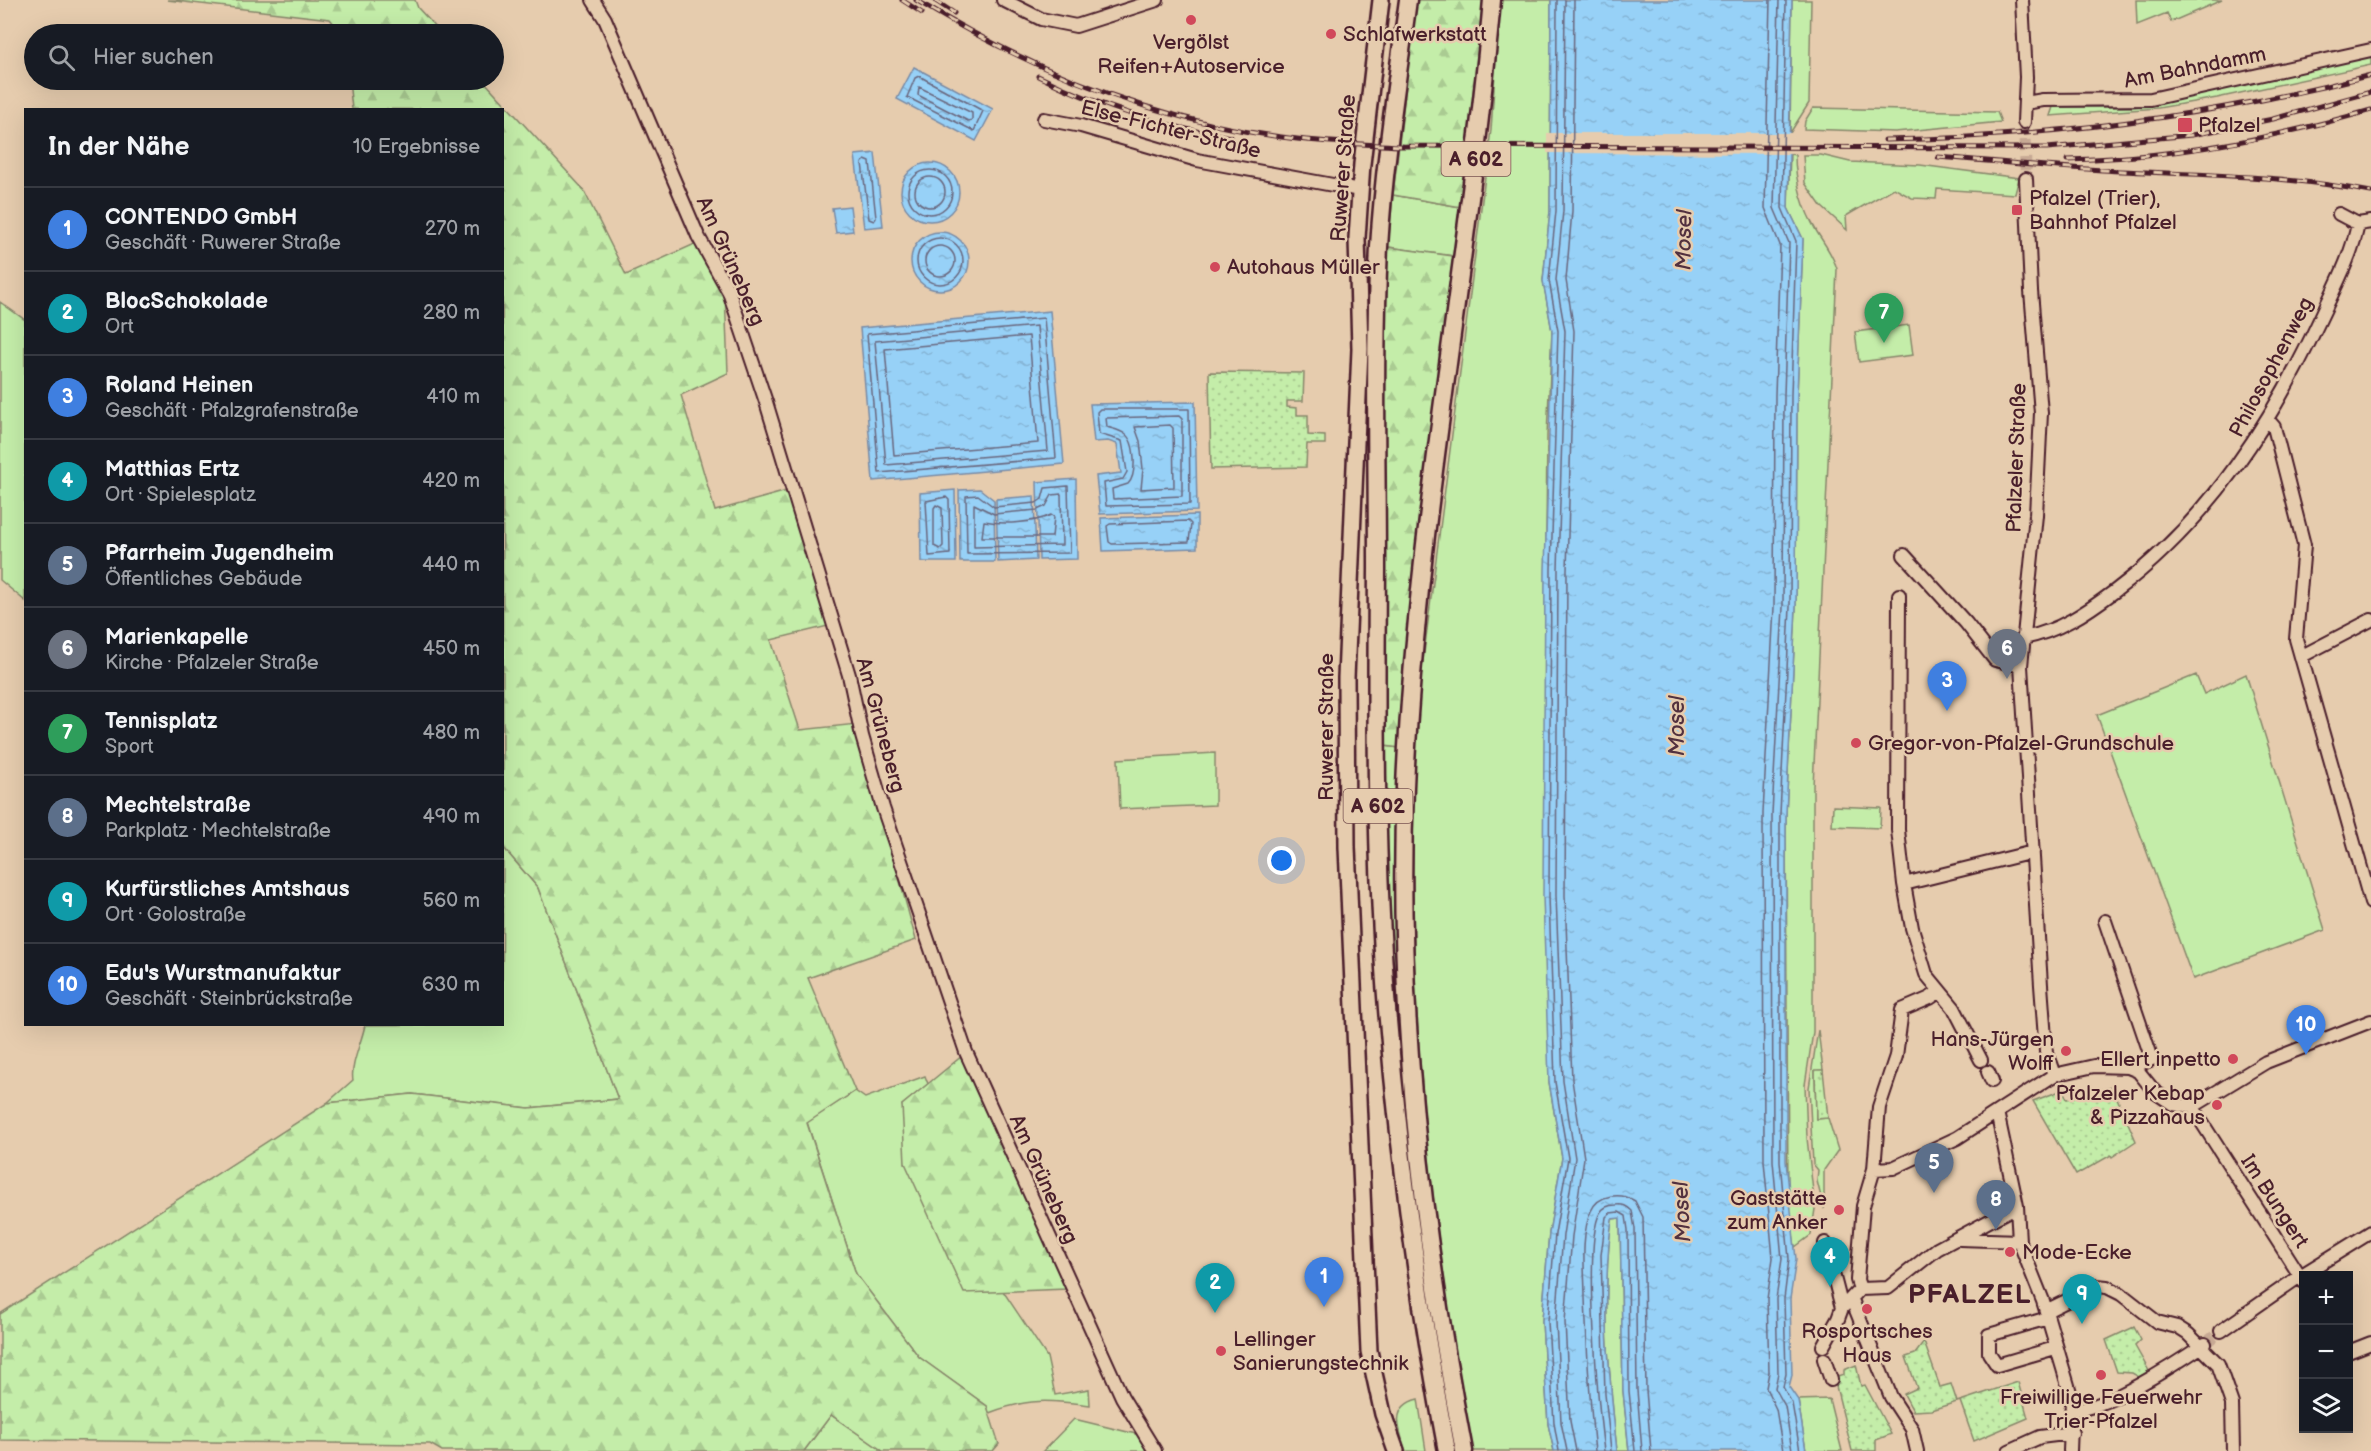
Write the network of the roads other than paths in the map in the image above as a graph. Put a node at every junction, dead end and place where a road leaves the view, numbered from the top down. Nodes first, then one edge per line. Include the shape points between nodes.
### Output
1 (593, 0) edge
2 (1003, 0) edge
3 (1157, 0) edge
4 (1381, 0) edge
5 (1408, 0) edge
6 (1492, 0) edge
7 (2022, 0) edge
8 (2371, 50) edge
9 (2025, 103) junction
10 (1044, 119) dead end
11 (2024, 122) tunnel mouth
12 (2026, 179) tunnel mouth
13 (1360, 189) junction
14 (2339, 214) dead end
15 (2365, 223) edge
16 (2268, 420) junction
17 (1904, 555) dead end
18 (1899, 596) dead end
19 (2371, 620) edge
20 (2023, 638) junction
21 (2302, 656) junction
22 (2021, 666) junction
23 (2033, 852) junction
24 (1904, 884) junction
25 (2371, 903) edge
26 (2105, 921) dead end
27 (1940, 991) junction
28 (2371, 1021) edge
29 (1981, 1060) dead end
30 (2138, 1071) junction
31 (2054, 1075) junction
32 (2192, 1107) junction
33 (1997, 1112) junction
34 (1874, 1169) junction
35 (2017, 1206) junction
36 (2371, 1233) edge
37 (1958, 1239) junction
38 (2019, 1241) junction
39 (1825, 1243) dead end
40 (2314, 1271) edge
41 (2299, 1274) edge
42 (2299, 1281) edge
43 (1860, 1289) junction
44 (1847, 1304) junction
45 (2047, 1314) junction
46 (2221, 1331) tunnel mouth
47 (2371, 1343) edge
48 (2203, 1345) junction
49 (1823, 1346) dead end
50 (2055, 1348) junction
51 (2353, 1350) edge
52 (1824, 1359) dead end
53 (1831, 1380) dead end
54 (2073, 1410) junction
55 (2072, 1433) junction
56 (1155, 1451) edge
57 (1395, 1451) edge
58 (1447, 1451) edge
59 (1464, 1451) edge
60 (1917, 1451) edge
61 (2010, 1451) edge
62 (2070, 1451) edge
63 (2233, 1451) edge

1 - 56 street, Am Grüneberg via 627,68 698,236 729,292 849,675 883,808 966,1052 1122,1397
2 - 3 street via 1055,24 1084,25
4 - 13 main road, Ruwerer Straße
5 - 58 highway, A 602 via 1379,246 1378,796 1386,1005 1395,1104 1417,1281
6 - 59 highway, A 602 via 1484,101 1423,566 1405,789 1406,986 1414,1106 1431,1255
7 - 9 street
8 - 9 street, Am Bahndamm via 2151,99
9 - 11 street
10 - 13 street, Else-Fichter-Straße via 1082,126 1197,160
12 - 20 street, Pfalzeler Straße via 2041,413 2036,515
13 - 57 main road, Ruwerer Straße via 1360,349 1346,678 1347,848 1369,1351
14 - 15 street, Philosophenweg
15 - 16 street, Philosophenweg
16 - 20 street, Philosophenweg via 2194,521 2160,556 2086,613 2041,635
16 - 21 street via 2274,427 2304,545 2296,617 2296,639
17 - 22 street via 1995,660
18 - 24 street via 1898,831
19 - 21 street
20 - 22 street, Pfalzeler Straße
21 - 25 street
22 - 23 street, Pfalzeler Straße
23 - 24 street
23 - 31 street, Pfalzeler Straße via 2046,1052
24 - 27 street via 1926,974
26 - 30 street via 2152,1059 2140,1064
27 - 29 street via 1954,1008
27 - 34 street via 1902,1010 1896,1056 1879,1107
28 - 32 street via 2266,1062
30 - 31 street via 2115,1065
30 - 32 street via 2155,1092 2173,1104
31 - 33 street
32 - 41 street, Im Bungert
33 - 34 street via 1957,1138 1893,1168
33 - 35 street
34 - 43 street via 1863,1206 1857,1280
35 - 37 street
35 - 38 street
36 - 40 street, Im Bungert
37 - 38 street
37 - 43 street via 1937,1249 1888,1288
38 - 45 street
39 - 44 street
42 - 46 street
43 - 44 street
44 - 49 street
44 - 60 street via 1891,1397 1912,1429
45 - 48 street via 2093,1288 2107,1287 2157,1322 2177,1327
45 - 50 street
45 - 50 street via 1989,1335 1989,1353 1997,1365
47 - 51 street
48 - 54 street via 2105,1403
48 - 63 street via 2218,1364 2232,1404
50 - 54 street
52 - 53 street
54 - 55 street
55 - 61 street via 2040,1437
55 - 62 street

